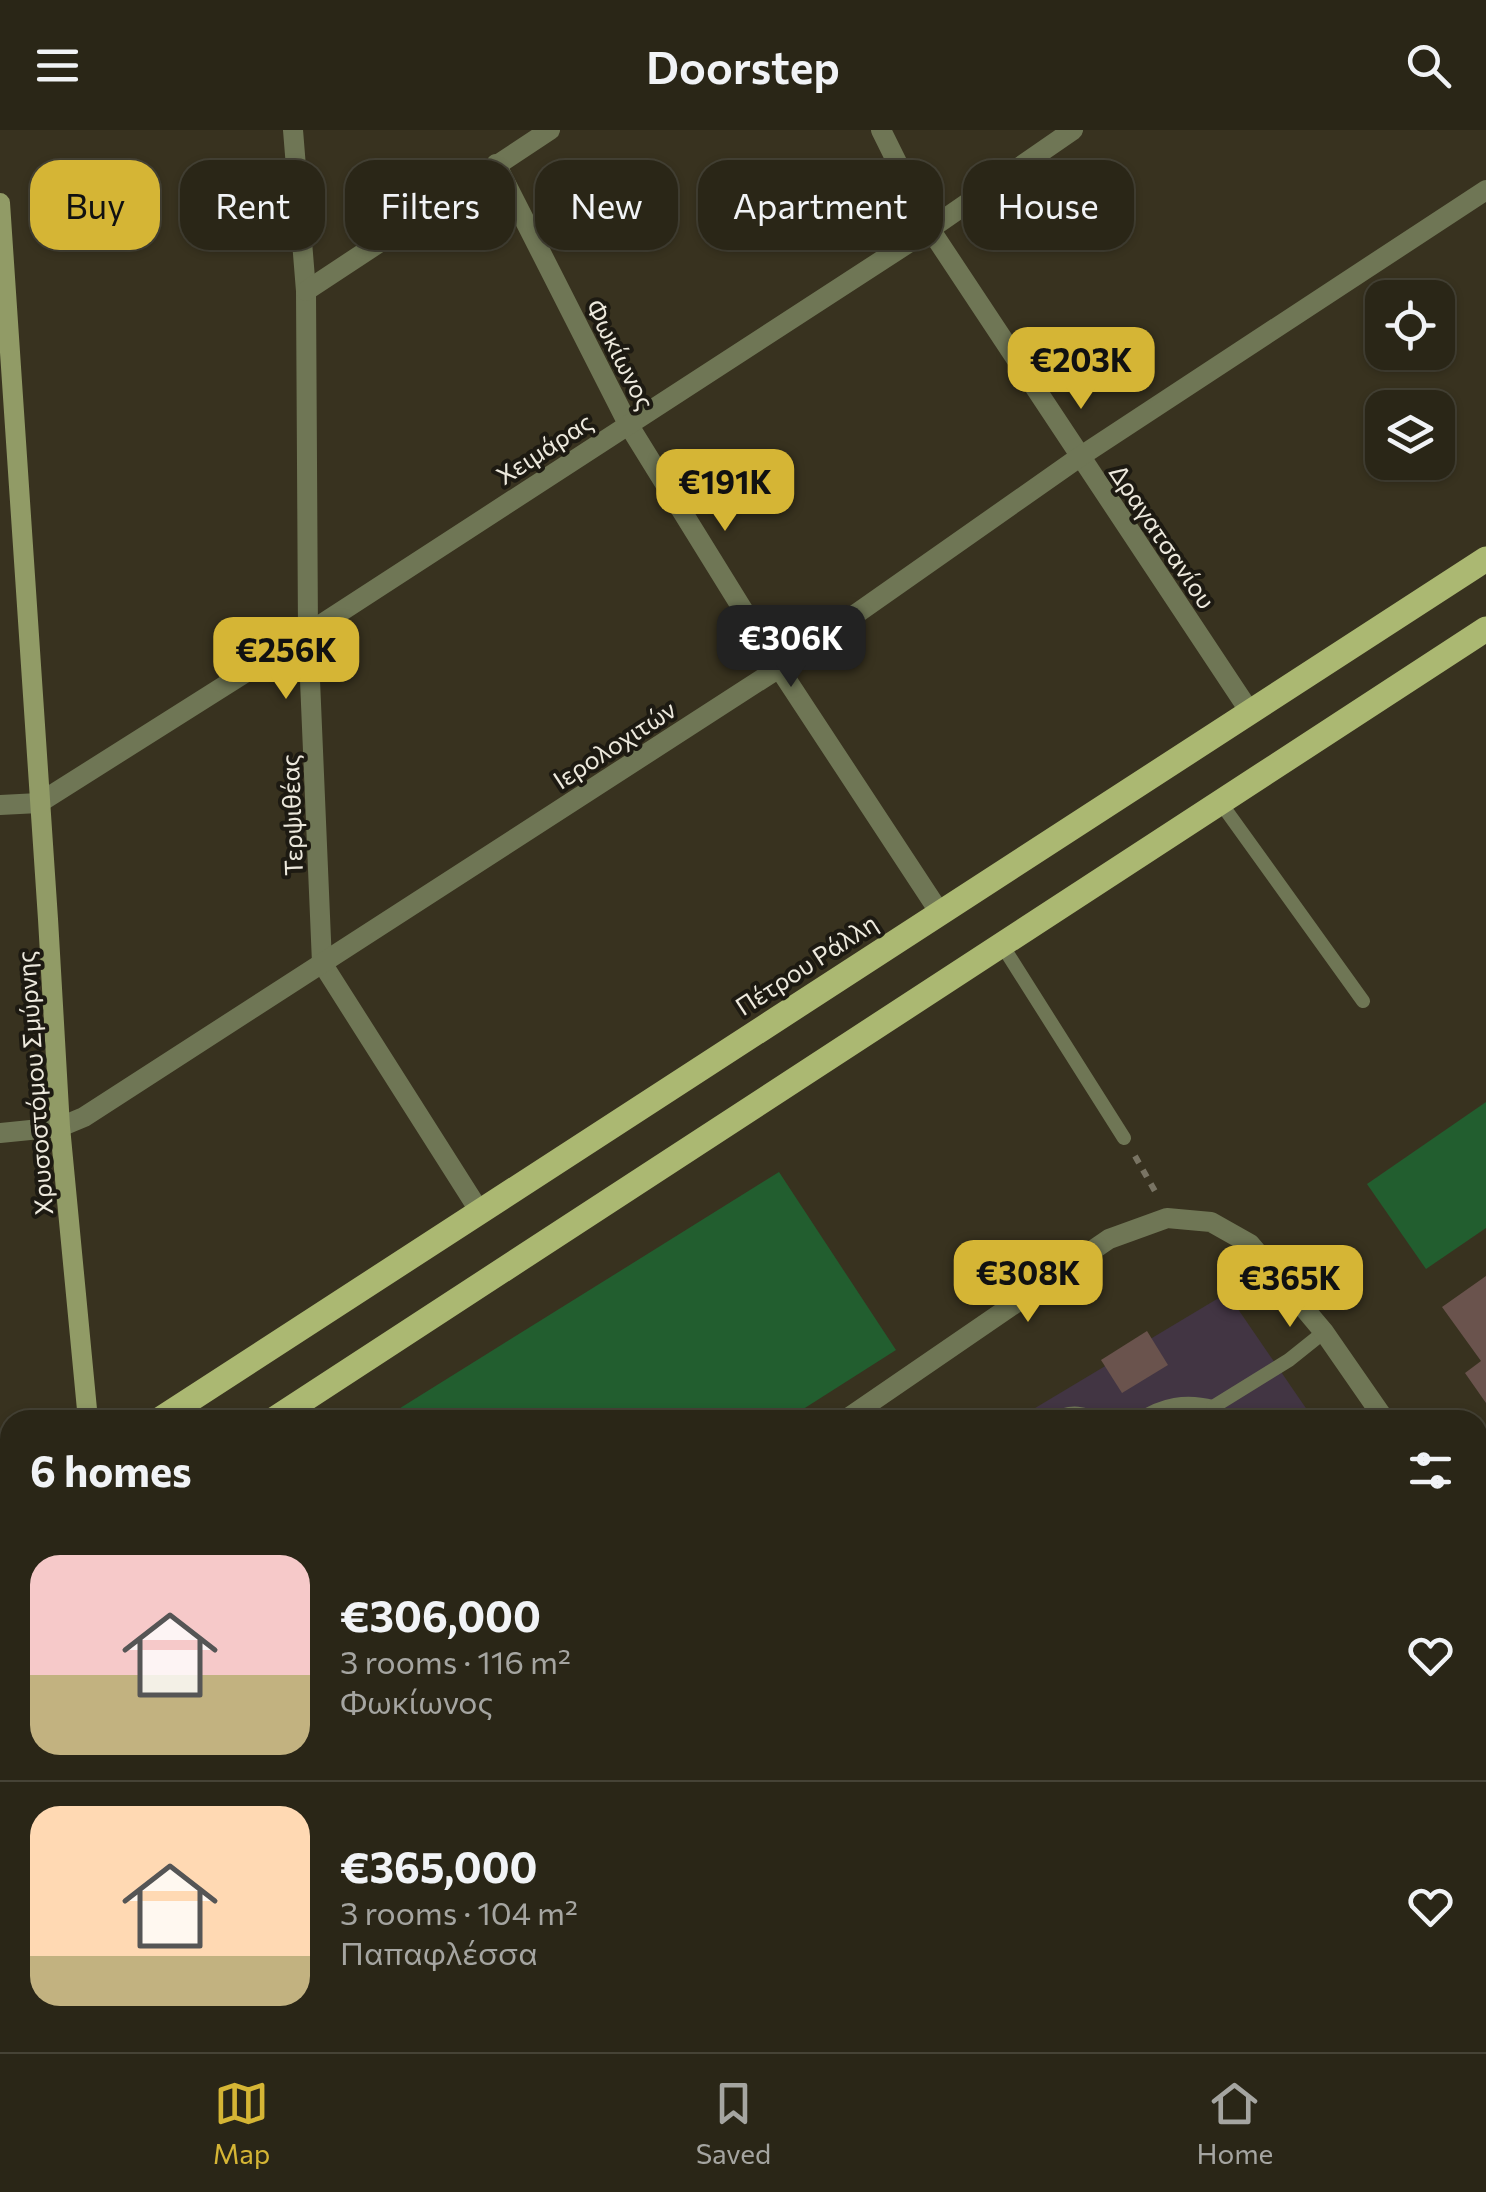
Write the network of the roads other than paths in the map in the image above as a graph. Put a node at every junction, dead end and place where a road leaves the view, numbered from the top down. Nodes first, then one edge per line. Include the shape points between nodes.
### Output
1 (293, 130) edge
2 (550, 130) edge
3 (881, 130) edge
4 (1073, 130) edge
5 (502, 160) edge
6 (896, 160) edge
7 (1486, 190) edge
8 (515, 201) edge
9 (0, 204) edge
10 (943, 220) edge
11 (943, 249) edge
12 (367, 250) edge
13 (897, 250) edge
14 (306, 291) junction
15 (628, 424) junction
16 (1081, 456) junction
17 (1486, 560) edge
18 (1486, 629) edge
19 (308, 633) junction
20 (779, 668) junction
21 (1250, 712) junction
22 (1220, 802) junction
23 (39, 803) junction
24 (0, 805) edge
25 (940, 913) junction
26 (1002, 945) junction
27 (322, 963) junction
28 (1363, 1001) dead end
29 (60, 1127) junction
30 (0, 1133) edge
31 (1124, 1138) dead end
32 (480, 1212) junction
33 (1324, 1332) junction
34 (87, 1410) edge
35 (174, 1410) edge
36 (287, 1410) edge
37 (860, 1410) edge
38 (1159, 1410) edge
39 (1208, 1410) edge
40 (1222, 1410) edge
41 (1378, 1410) edge

1 - 14 street, Τερψιθέας
2 - 5 street
3 - 6 street, Δραγατσανίου
4 - 10 street, Χειμάρας
7 - 16 street, Ιερολοχιτών
8 - 15 street, Φωκίωνος
9 - 23 main road, Χρυσοστόμου Σμύρνης
11 - 16 street, Δραγατσανίου
12 - 14 street
13 - 15 street, Χειμάρας
14 - 19 street, Τερψιθέας
15 - 19 street, Χειμάρας
15 - 20 street, Φωκίωνος
16 - 20 street, Ιερολοχιτών
16 - 21 street, Δραγατσανίου
17 - 21 main road, Πέτρου Ράλλη
18 - 22 main road
19 - 23 street, Χειμάρας
19 - 27 street, Τερψιθέας
20 - 25 street, Φωκίωνος
20 - 27 street, Ιερολοχιτών
21 - 25 main road, Πέτρου Ράλλη
22 - 26 main road
22 - 28 lane
23 - 24 street
23 - 29 main road, Χρυσοστόμου Σμύρνης
25 - 32 main road, Πέτρου Ράλλη
26 - 31 lane
26 - 36 main road
27 - 29 street, Ιερολοχιτών
27 - 32 street, Τερψιθέας
29 - 30 street
29 - 34 main road, Χρυσοστόμου Σμύρνης
32 - 35 main road, Πέτρου Ράλλη
33 - 37 street via 1250,1244 1212,1222 1167,1218 1109,1239
33 - 40 lane
33 - 41 street
38 - 39 lane via 1190,1402

